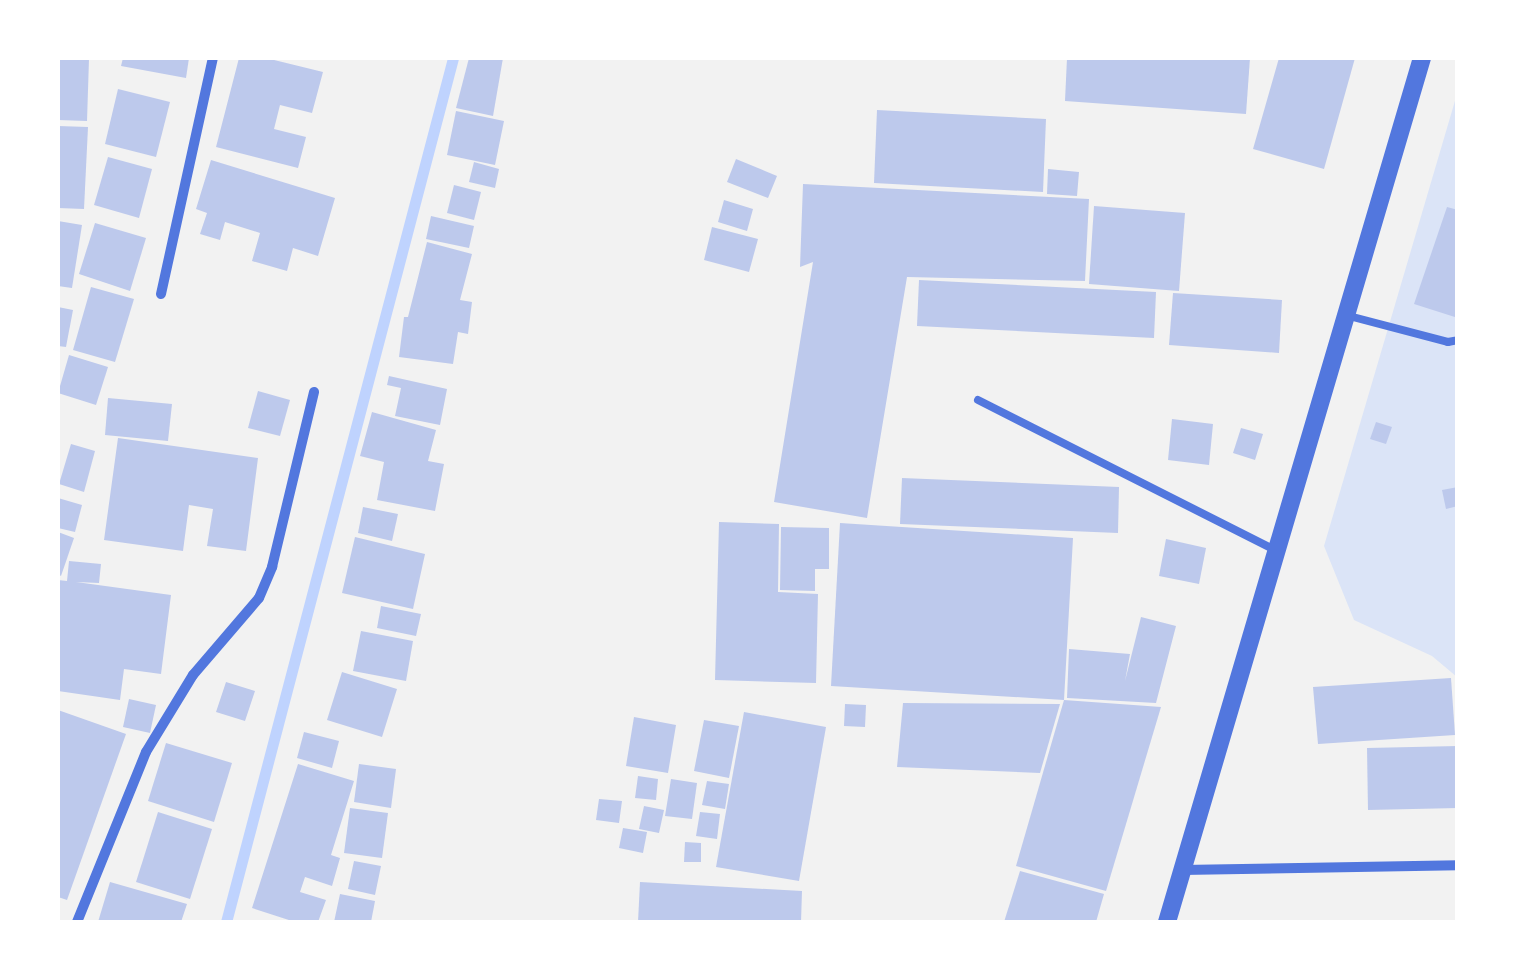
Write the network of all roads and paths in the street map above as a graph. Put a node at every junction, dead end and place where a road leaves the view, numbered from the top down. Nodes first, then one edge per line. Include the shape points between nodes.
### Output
1 (213, 58) edge
2 (1422, 58) edge
3 (161, 294) dead end
4 (1345, 315) junction
5 (1458, 340) edge
6 (314, 392) dead end
7 (978, 400) dead end
8 (1275, 550) junction
9 (1458, 864) edge
10 (1182, 870) junction
11 (77, 922) edge
12 (1167, 922) edge

1 - 3 street
2 - 4 street
4 - 5 lane
4 - 8 street
6 - 11 street via 259,598 193,675 146,752
7 - 8 lane
8 - 10 street
9 - 10 street
10 - 12 street

